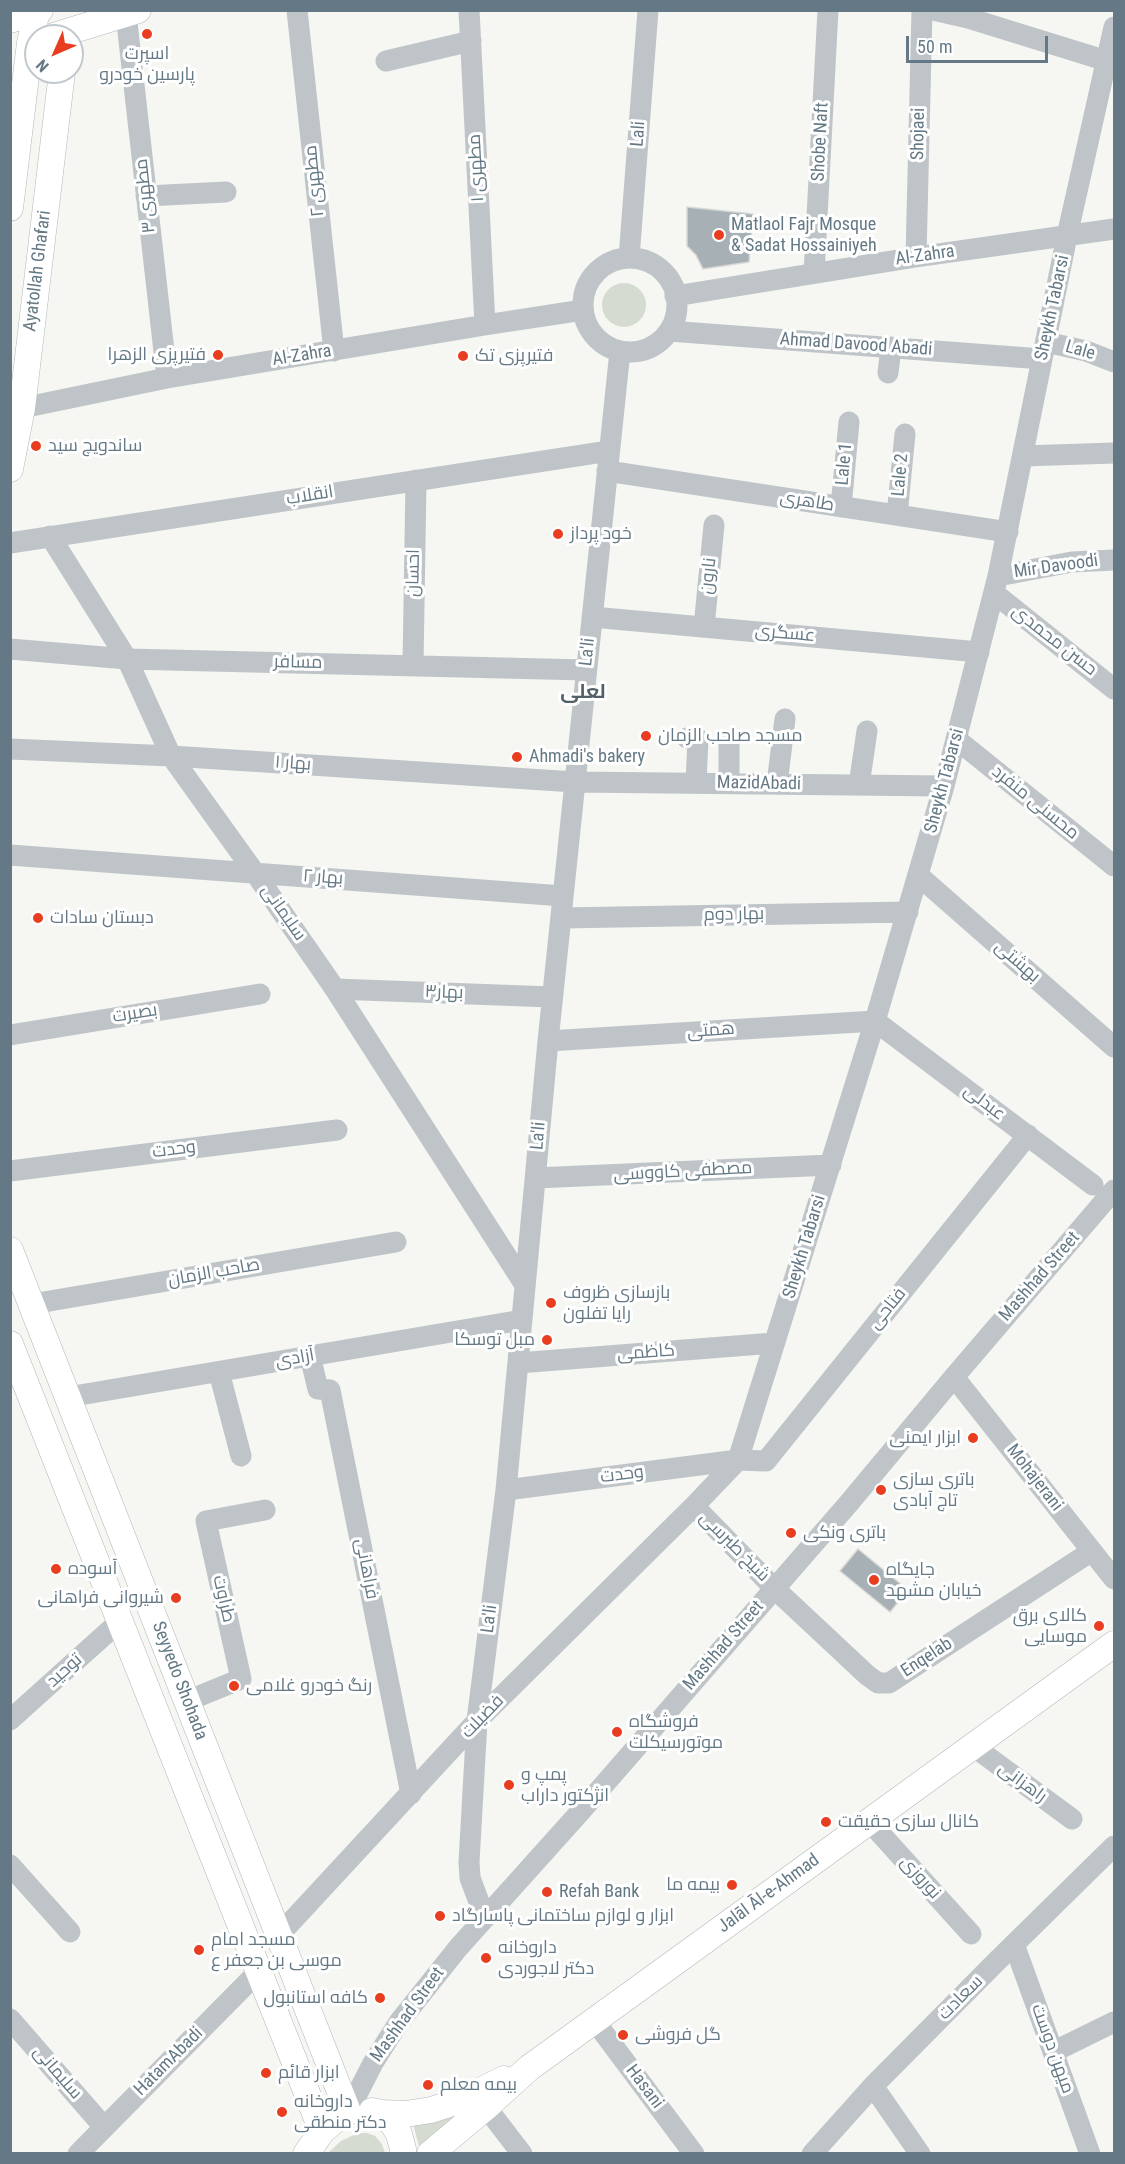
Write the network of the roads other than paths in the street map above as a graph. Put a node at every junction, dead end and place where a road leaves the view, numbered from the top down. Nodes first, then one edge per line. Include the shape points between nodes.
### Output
1 (297, 10) edge
2 (469, 10) edge
3 (648, 10) edge
4 (828, 10) edge
5 (922, 10) edge
6 (933, 10) edge
7 (38, 11) edge
8 (132, 12) edge
9 (969, 14) edge
10 (10, 20) edge
11 (84, 25) edge
12 (1114, 27) edge
13 (471, 41) junction
14 (387, 61) dead end
15 (1107, 61) junction
16 (37, 84) edge
17 (61, 84) edge
18 (1108, 86) edge
19 (226, 192) dead end
20 (146, 196) junction
21 (10, 208) edge
22 (1114, 229) edge
23 (1067, 236) junction
24 (916, 257) junction
25 (629, 258) junction
26 (814, 273) junction
27 (675, 296) junction
28 (583, 310) junction
29 (485, 325) junction
30 (669, 331) junction
31 (891, 347) junction
32 (1044, 350) junction
33 (334, 351) junction
34 (620, 351) junction
35 (1114, 362) edge
36 (888, 373) dead end
37 (167, 378) junction
38 (22, 408) junction
39 (849, 422) dead end
40 (905, 434) dead end
41 (1114, 453) edge
42 (1023, 456) junction
43 (608, 461) junction
44 (10, 469) edge
45 (416, 480) junction
46 (841, 507) junction
47 (897, 515) junction
48 (714, 525) dead end
49 (1008, 532) junction
50 (50, 536) junction
51 (10, 543) edge
52 (1114, 560) edge
53 (996, 584) junction
54 (592, 617) junction
55 (704, 627) junction
56 (10, 649) edge
57 (979, 652) junction
58 (127, 659) junction
59 (412, 666) junction
60 (586, 670) junction
61 (1114, 688) edge
62 (785, 719) dead end
63 (867, 731) dead end
64 (687, 738) dead end
65 (956, 739) junction
66 (729, 740) dead end
67 (10, 749) edge
68 (171, 756) junction
69 (575, 782) junction
70 (696, 783) junction
71 (729, 783) junction
72 (777, 784) junction
73 (859, 785) junction
74 (944, 786) junction
75 (10, 855) edge
76 (1114, 867) edge
77 (255, 873) junction
78 (919, 876) junction
79 (563, 896) junction
80 (908, 912) junction
81 (561, 918) junction
82 (335, 989) junction
83 (260, 994) dead end
84 (552, 998) junction
85 (875, 1021) junction
86 (10, 1035) edge
87 (548, 1041) junction
88 (1114, 1047) edge
89 (337, 1130) dead end
90 (1028, 1136) junction
91 (831, 1165) junction
92 (10, 1171) edge
93 (535, 1178) junction
94 (1094, 1185) dead end
95 (1114, 1190) edge
96 (396, 1242) dead end
97 (10, 1250) edge
98 (525, 1285) junction
99 (32, 1304) junction
100 (522, 1320) junction
101 (774, 1343) junction
102 (12, 1353) edge
103 (310, 1356) junction
104 (518, 1363) junction
105 (219, 1372) junction
106 (954, 1377) junction
107 (68, 1397) junction
108 (242, 1456) dead end
109 (738, 1460) junction
110 (506, 1490) junction
111 (694, 1506) junction
112 (265, 1510) dead end
113 (1092, 1551) junction
114 (1114, 1577) edge
115 (775, 1588) junction
116 (120, 1621) junction
117 (1114, 1644) edge
118 (187, 1701) junction
119 (10, 1720) edge
120 (477, 1721) junction
121 (973, 1746) junction
122 (411, 1794) junction
123 (1072, 1819) dead end
124 (869, 1821) junction
125 (1114, 1846) edge
126 (10, 1865) edge
127 (485, 1918) junction
128 (69, 1932) dead end
129 (971, 1934) dead end
130 (279, 1935) junction
131 (1014, 1944) junction
132 (259, 1971) junction
133 (10, 2019) edge
134 (594, 2020) junction
135 (1114, 2022) edge
136 (318, 2035) junction
137 (288, 2046) junction
138 (1053, 2052) junction
139 (529, 2068) junction
140 (873, 2086) junction
141 (486, 2107) junction
142 (348, 2112) junction
143 (381, 2114) junction
144 (104, 2127) junction
145 (310, 2147) edge
146 (78, 2154) edge
147 (403, 2154) edge
148 (429, 2154) edge
149 (522, 2154) edge
150 (694, 2154) edge
151 (812, 2154) edge
152 (920, 2154) edge
153 (1090, 2154) edge

1 - 33 street, مطهری ۲
2 - 13 street, مطهری ۱
3 - 25 street, Lali
4 - 26 street, Shobe Naft
5 - 24 street, Shojaei
6 - 9 street
7 - 10 main road
8 - 11 main road
8 - 20 street, مطهری ۳
9 - 15 street
12 - 15 street, Sheykh Tabarsi
13 - 14 street
13 - 29 street, مطهری ۱
15 - 18 street, Sheykh Tabarsi
16 - 21 main road, Ayatollah Ghafari
17 - 38 main road, Ayatollah Ghafari
18 - 23 street, Sheykh Tabarsi
19 - 20 street
20 - 37 street, مطهری ۳
22 - 23 street, Al-Zahra
23 - 24 street, Al-Zahra
23 - 32 street, Sheykh Tabarsi
24 - 26 street, Al-Zahra
25 - 27 street via 647,262 663,272
25 - 28 street via 604,265 594,274 583,297
26 - 27 street, Al-Zahra
27 - 30 street via 676,314
28 - 29 street, Al-Zahra
28 - 34 street via 599,341
29 - 33 street, Al-Zahra
30 - 31 street, Ahmad Davood Abadi
30 - 34 street via 648,349
31 - 32 street, Ahmad Davood Abadi
31 - 36 street
32 - 35 street, Lale via 1086,351
32 - 42 street, Sheykh Tabarsi
33 - 37 street, Al-Zahra
34 - 43 street, La'li
37 - 38 street, Al-Zahra
38 - 44 main road, Ayatollah Ghafari
39 - 46 street, Lale 1
40 - 47 street, Lale 2
41 - 42 street
42 - 49 street, Sheykh Tabarsi
43 - 45 street, انقلاب
43 - 46 street, طاهری
43 - 54 street, La'li
45 - 50 street, انقلاب
45 - 59 street, احسان
46 - 47 street, طاهری
47 - 49 street, طاهری
48 - 55 street, نارون
49 - 53 street, Sheykh Tabarsi
50 - 51 street, انقلاب
50 - 58 street, سلیمانی
52 - 53 street, Mir Davoodi via 1072,562
53 - 57 street, Sheykh Tabarsi
53 - 61 street, حسن محمدی
54 - 55 street, عسگری
54 - 60 street, La'li
55 - 57 street, عسگری
56 - 58 street, مسافر
57 - 65 street, Sheykh Tabarsi
58 - 59 street, مسافر
58 - 68 street, سلیمانی
59 - 60 street, مسافر
60 - 69 street, La'li
62 - 72 street
63 - 73 street
64 - 70 street via 698,739
65 - 74 street, Sheykh Tabarsi
65 - 76 street, محسنی منفرد
66 - 71 street
67 - 68 street, بهار ۱
68 - 69 street, بهار ۱
68 - 77 street, سلیمانی
69 - 70 street, MazidAbadi
69 - 79 street, La'li
70 - 71 street, MazidAbadi
71 - 72 street, MazidAbadi
72 - 73 street, MazidAbadi
73 - 74 street, MazidAbadi
74 - 78 street, Sheykh Tabarsi
75 - 77 street, بهار ۲
77 - 79 street, بهار ۲
77 - 82 street, سلیمانی
78 - 80 street, Sheykh Tabarsi
78 - 88 street, بهشتی
79 - 81 street, La'li
80 - 81 street, بهار دوم
80 - 85 street, Sheykh Tabarsi
81 - 84 street, La'li
82 - 84 street, بهار۳
82 - 98 street, سلیمانی
83 - 86 street, بصیرت
84 - 87 street, La'li
85 - 87 street, همتی
85 - 90 street, عبدلی
85 - 91 street, Sheykh Tabarsi
87 - 93 street, La'li
89 - 92 street, وحدت
90 - 94 street, عبدلی
90 - 109 street, فتاحی via 766,1461
91 - 93 street, مصطفی کاووسی
91 - 101 street, Sheykh Tabarsi
93 - 98 street, La'li
95 - 106 street, Mashhad Street
96 - 99 street, صاحب الزمان
97 - 99 main road, Seyyedo Shohada
98 - 100 street, La'li
99 - 107 main road, Seyyedo Shohada
100 - 103 street, آزادی
100 - 104 street, La'li
101 - 104 street, کاظمی
101 - 109 street, Sheykh Tabarsi
102 - 116 main road, Seyyedo Shohada
103 - 105 street, آزادی
103 - 122 street, فراهانی via 318,1389 330,1390
104 - 110 street, La'li
105 - 107 street, آزادی
105 - 108 street
106 - 113 street, Mohajerani
106 - 115 street, Mashhad Street
107 - 118 main road, Seyyedo Shohada
109 - 110 street, وحدت
109 - 111 street, Sheykh Tabarsi
110 - 120 street, La'li
111 - 115 street, شیخ طبرسی
111 - 120 street, فضیلت
112 - 118 street, طراوت via 206,1521 241,1679
113 - 114 street, Mohajerani
113 - 115 street, Enqelab via 889,1683 878,1683 867,1676
115 - 127 street, Mashhad Street
116 - 119 street, توحید
116 - 132 main road, Seyyedo Shohada
117 - 121 main road, Jalāl Āl-e-Ahmad
118 - 130 main road, Seyyedo Shohada
120 - 122 street, فضیلت
120 - 127 street, La'li via 469,1862 470,1878
121 - 123 street, راهزانی
121 - 124 main road, Jalāl Āl-e-Ahmad
122 - 130 street, فضیلت
124 - 129 street, نوروزی
124 - 134 main road, Jalāl Āl-e-Ahmad
125 - 131 street, سعادت
126 - 128 street
127 - 142 street, Mashhad Street via 399,2022
130 - 136 main road, Seyyedo Shohada
131 - 138 street, میهن دوست
131 - 140 street, سعادت
132 - 137 main road, Seyyedo Shohada
132 - 144 street, HatamAbadi
133 - 144 street, سلیمانی
134 - 139 main road, Jalāl Āl-e-Ahmad
134 - 150 street, Hasani
135 - 138 street
136 - 137 main road
136 - 142 main road, Seyyedo Shohada
137 - 145 main road, Seyyedo Shohada
138 - 153 street, میهن دوست
139 - 141 main road, Jalāl Āl-e-Ahmad
139 - 143 main road via 462,2100 431,2110
140 - 151 street, سعادت
140 - 152 street
141 - 148 main road, Jalāl Āl-e-Ahmad
141 - 149 street
142 - 143 main road
142 - 145 main road via 333,2121
143 - 147 main road via 399,2134
144 - 146 street, HatamAbadi

